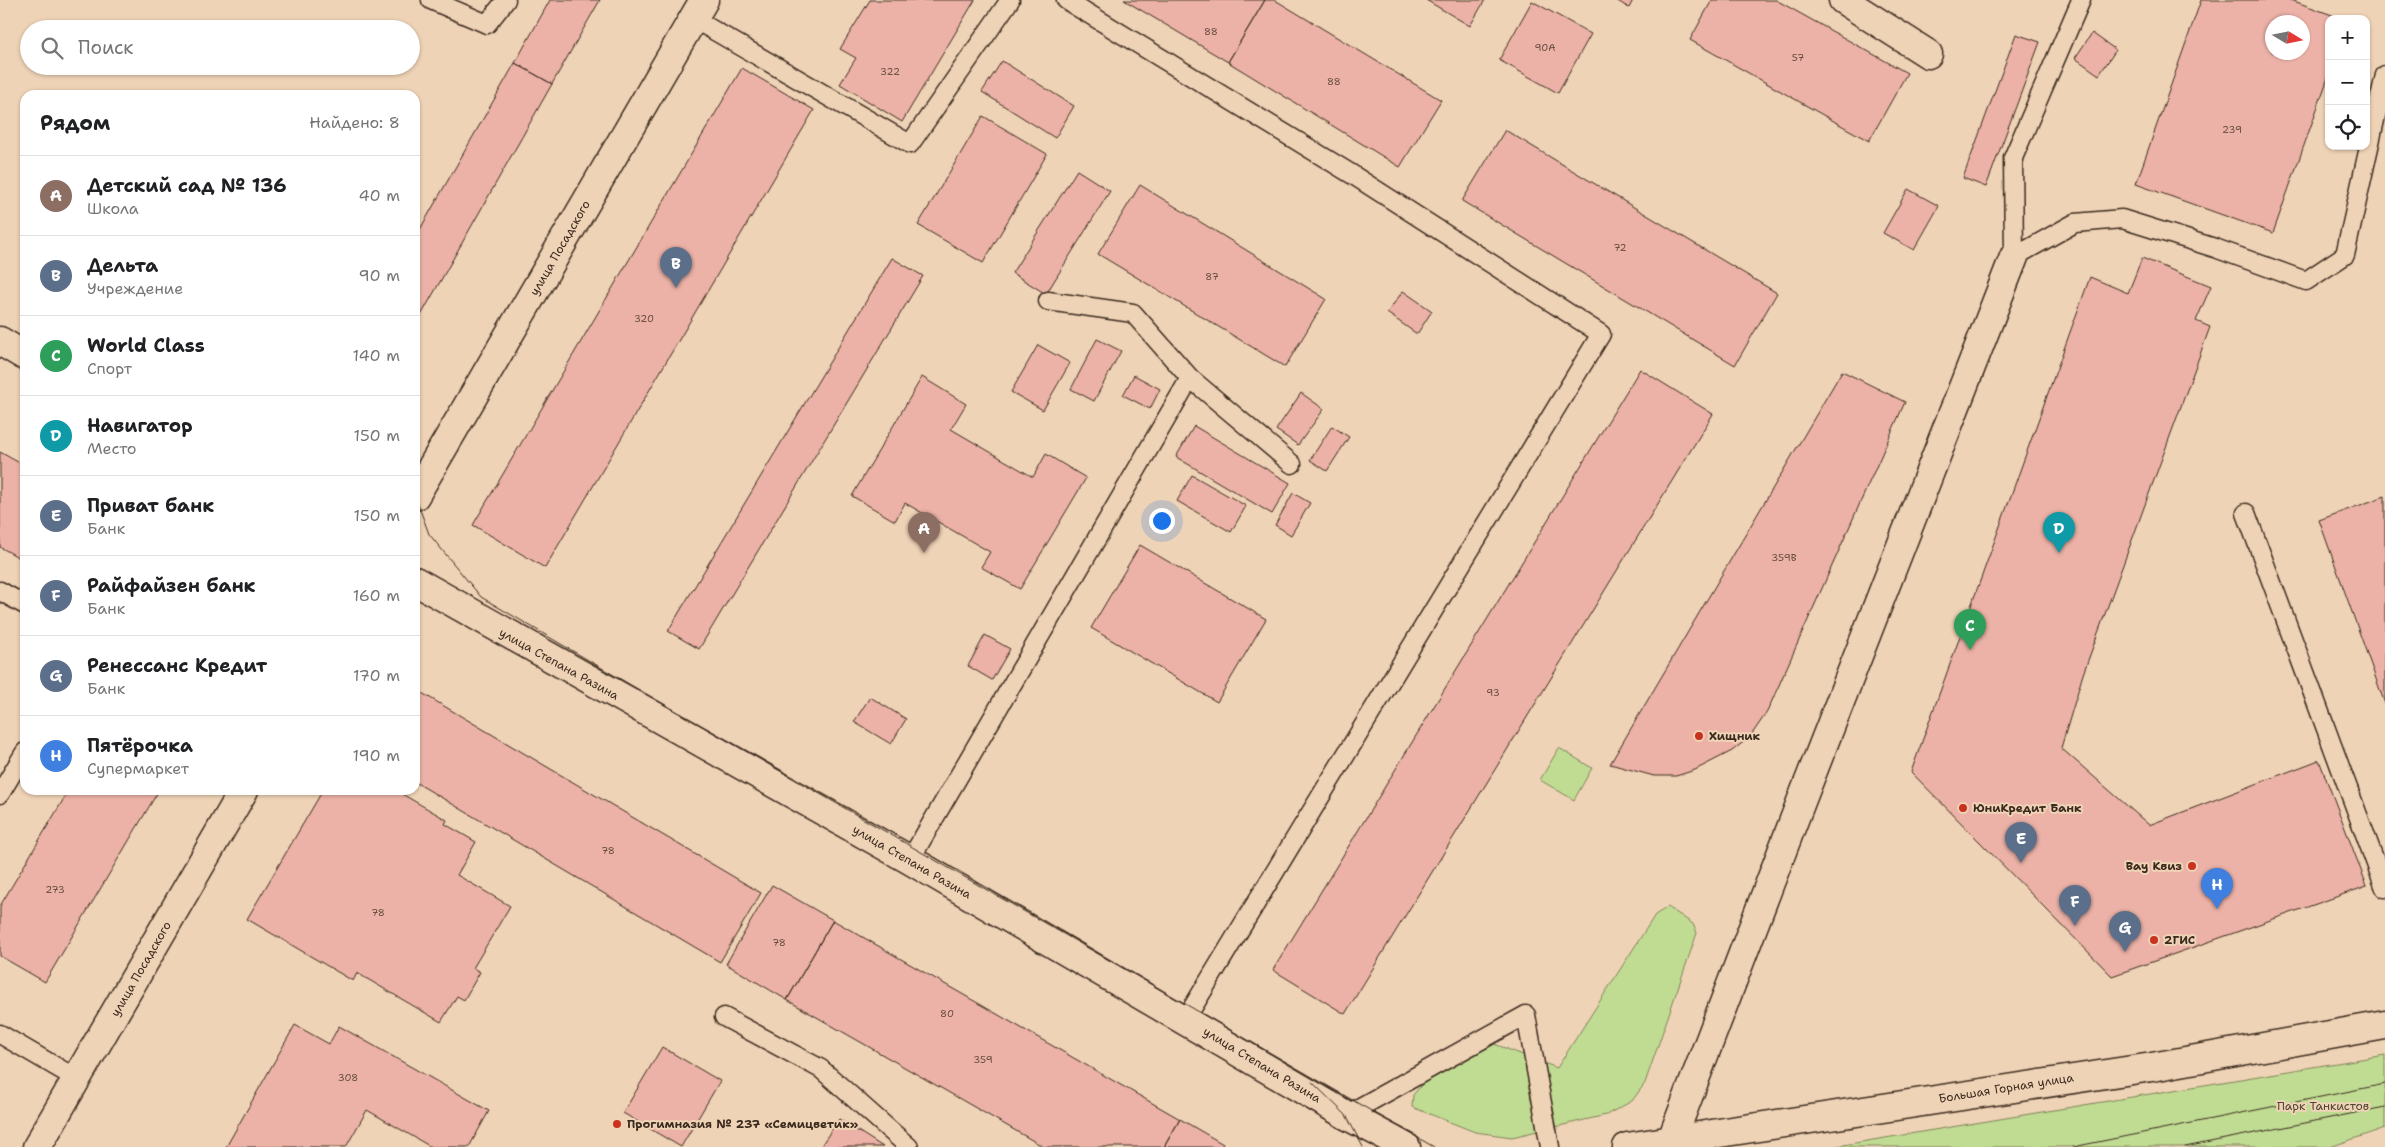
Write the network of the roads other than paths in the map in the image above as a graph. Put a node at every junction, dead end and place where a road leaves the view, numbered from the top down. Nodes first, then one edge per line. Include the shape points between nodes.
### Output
1 (431, 0) edge
2 (506, 0) edge
3 (1010, 0) edge
4 (1066, 0) edge
5 (1843, 0) edge
6 (2081, 0) edge
7 (699, 9) edge
8 (1928, 54) dead end
9 (2385, 75) edge
10 (2014, 257) junction
11 (1048, 302) dead end
12 (0, 342) edge
13 (20, 353) edge
14 (1190, 378) junction
15 (1292, 464) dead end
16 (420, 487) edge
17 (2246, 513) dead end
18 (420, 584) edge
19 (0, 591) edge
20 (20, 603) edge
21 (20, 759) edge
22 (3, 782) edge
23 (241, 795) edge
24 (910, 860) junction
25 (2385, 888) edge
26 (724, 1017) dead end
27 (1186, 1020) junction
28 (2385, 1025) edge
29 (0, 1034) edge
30 (77, 1079) junction
31 (1346, 1115) junction
32 (1672, 1139) junction
33 (37, 1147) edge
34 (909, 1147) edge
35 (1406, 1147) edge
36 (1550, 1147) edge
37 (1627, 1147) edge

1 - 2 lane via 487,24
3 - 7 lane via 910,144
4 - 27 lane via 1353,175 1601,334
5 - 8 street
6 - 10 lane via 2013,158
7 - 16 street, улица Посадского
9 - 10 lane via 2345,256 2306,281 2122,219 2074,223
10 - 32 street
11 - 14 lane via 1133,312
12 - 13 street
14 - 15 lane
14 - 24 lane
17 - 25 lane
18 - 24 street, улица Степана Разина
19 - 20 lane
21 - 22 lane
23 - 30 street, улица Посадского
24 - 27 street, улица Степана Разина
26 - 34 lane via 821,1069
27 - 31 street, улица Степана Разина
28 - 32 street, Большая Горная улица via 2152,1066
29 - 30 lane
30 - 33 street, улица Посадского
31 - 35 street, улица Степана Разина
31 - 36 lane via 1526,1015
32 - 37 street, Большая Горная улица

